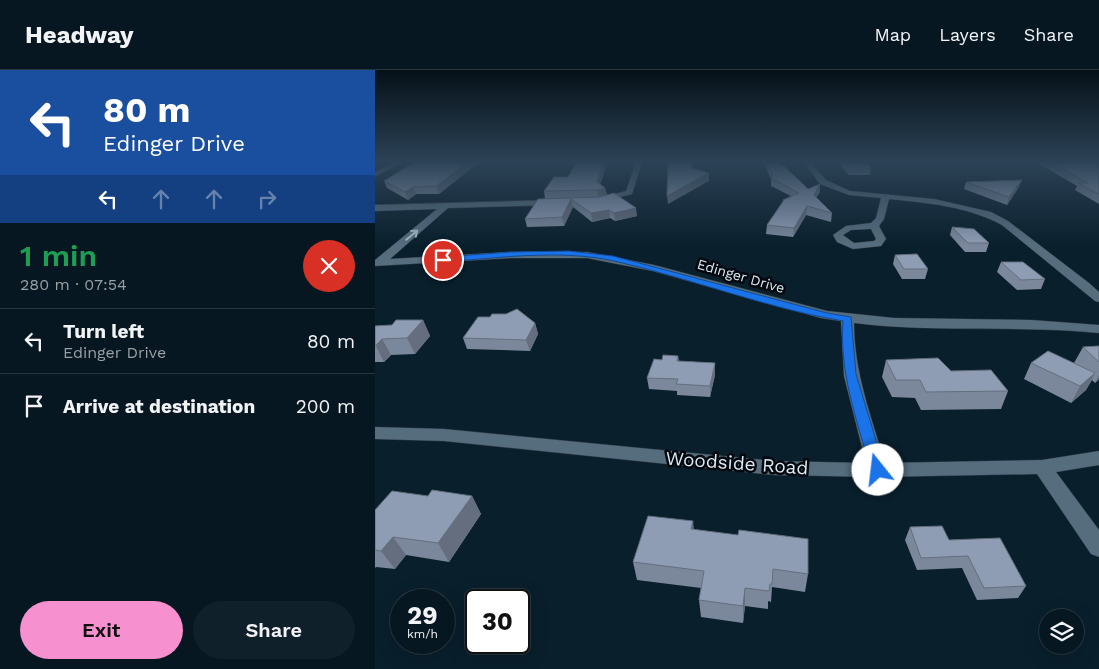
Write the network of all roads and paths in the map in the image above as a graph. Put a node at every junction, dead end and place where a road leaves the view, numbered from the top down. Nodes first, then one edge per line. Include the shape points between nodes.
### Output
1 (630, 190) edge
2 (839, 190) edge
3 (885, 198) junction
4 (591, 202) edge
5 (565, 203) edge
6 (446, 206) junction
7 (432, 207) junction
8 (375, 208) edge
9 (874, 226) dead end
10 (376, 260) edge
11 (1099, 298) edge
12 (848, 319) junction
13 (1099, 329) edge
14 (375, 434) edge
15 (1099, 458) edge
16 (1043, 468) junction
17 (878, 470) junction
18 (1099, 547) edge

1 - 4 street via 610,199
2 - 3 street
3 - 9 street
3 - 11 street via 942,202 988,214 1005,223
5 - 6 street
6 - 7 street
10 -> 6 street
7 - 8 street
7 - 10 street
10 - 12 street, Edinger Drive via 511,254 587,255 654,268
12 - 13 street, Edinger Drive via 903,324 1040,323
12 - 17 street via 851,374
14 - 17 street, Woodside Road via 444,435 774,468
15 - 16 street, Woodside Road
16 - 17 street, Woodside Road
16 - 18 street

